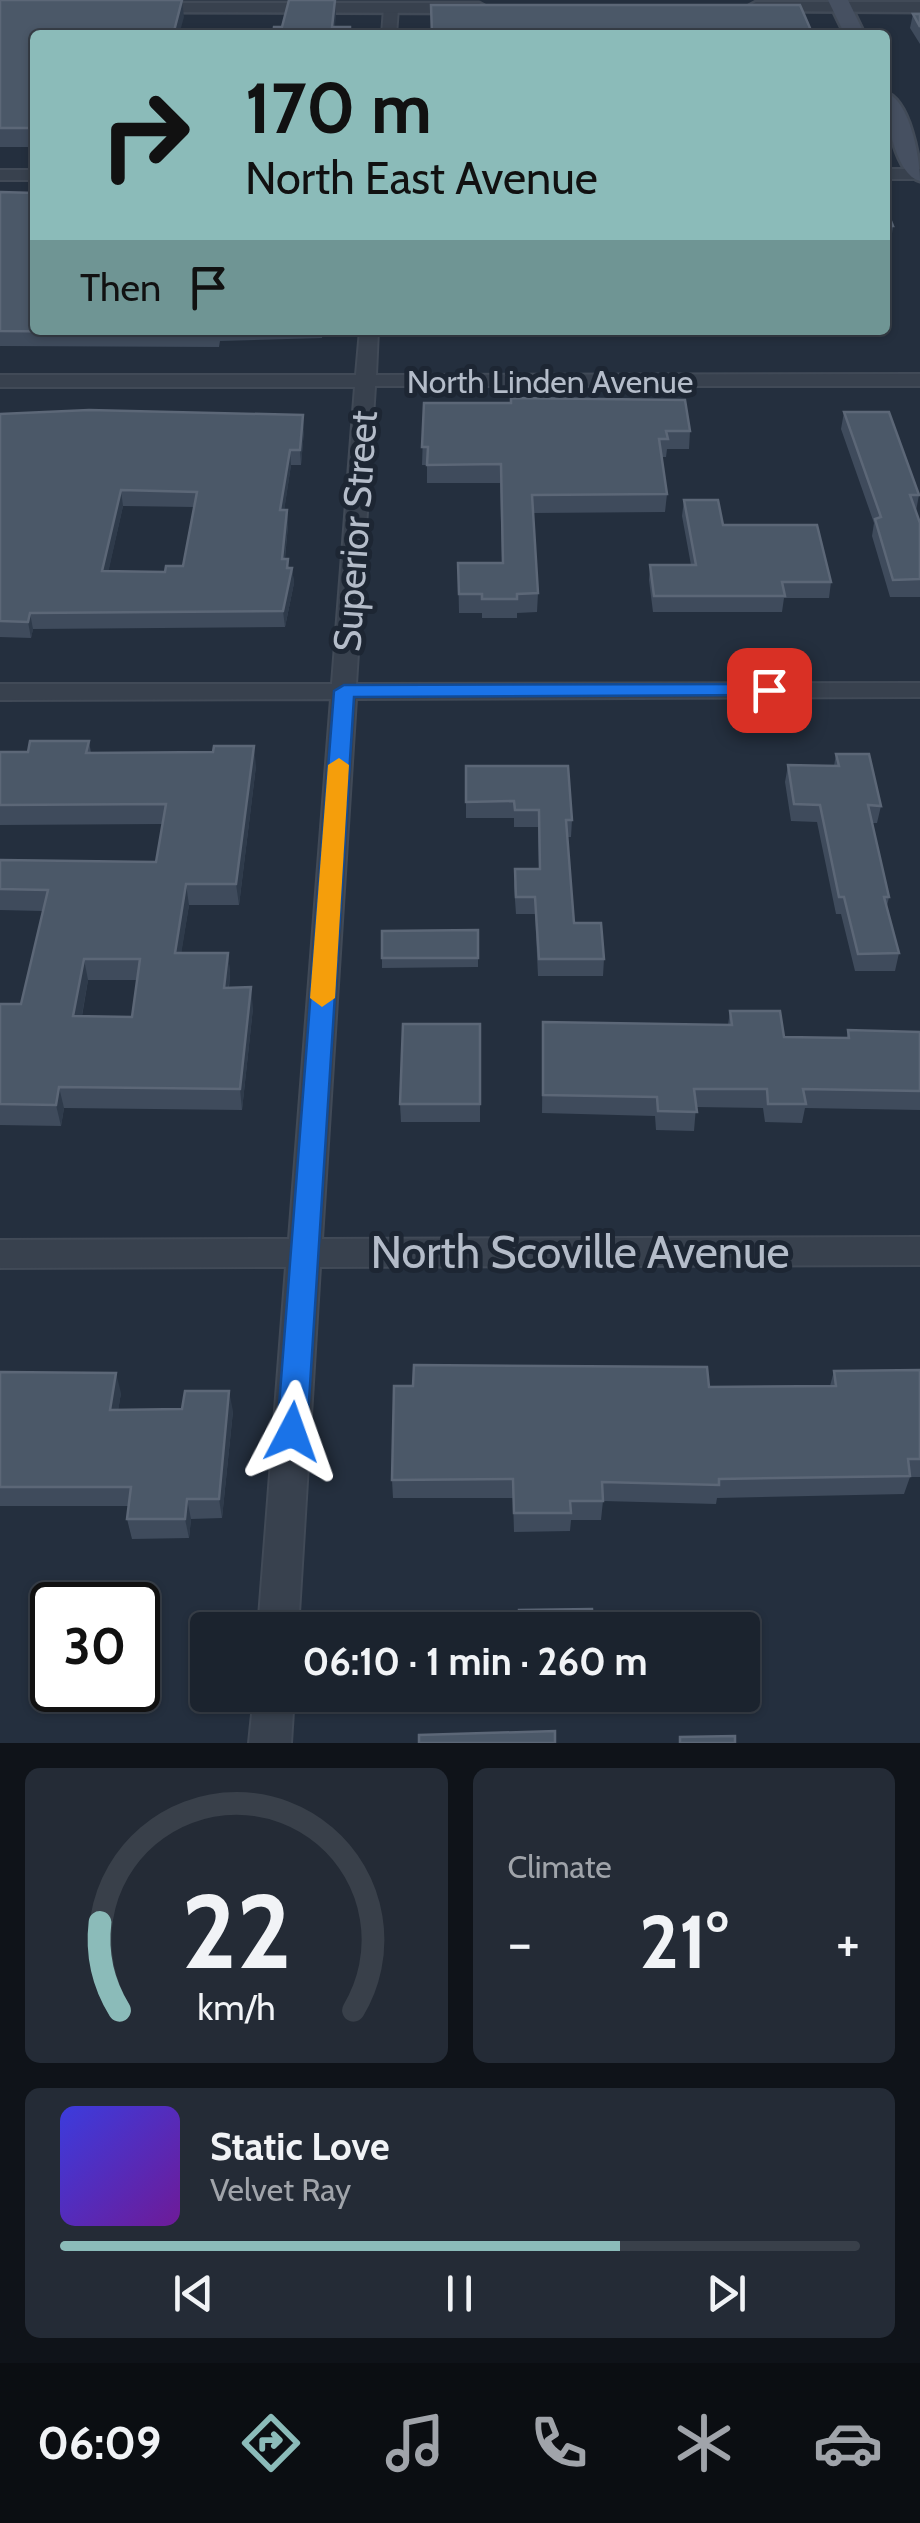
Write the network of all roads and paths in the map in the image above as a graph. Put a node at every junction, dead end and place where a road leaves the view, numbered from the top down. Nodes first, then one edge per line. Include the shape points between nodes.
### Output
1 (840, 4) edge
2 (735, 7) edge
3 (920, 7) edge
4 (109, 8) edge
5 (391, 8) junction
6 (497, 8) edge
7 (390, 30) edge
8 (853, 30) edge
9 (890, 110) edge
10 (890, 174) edge
11 (920, 174) edge
12 (0, 175) edge
13 (30, 175) edge
14 (369, 335) edge
15 (920, 380) edge
16 (0, 381) edge
17 (365, 381) junction
18 (920, 690) edge
19 (344, 691) junction
20 (0, 692) edge
21 (920, 1251) edge
22 (304, 1253) junction
23 (0, 1254) edge
24 (279, 1612) edge
25 (273, 1712) edge
26 (270, 1743) edge

1 - 2 street
1 - 3 street
1 - 8 main road
4 - 5 street
5 - 6 street
5 - 7 street
9 - 11 main road
10 - 11 street
12 - 13 street
14 - 17 street, Superior Street
15 - 17 street, North Linden Avenue
16 - 17 street, North Linden Avenue
17 - 19 street, Superior Street
18 - 19 street
19 - 20 street
19 - 22 street, Superior Street
21 - 22 street, North Scoville Avenue
22 - 23 street, North Scoville Avenue
22 - 24 street, Superior Street
25 - 26 street

